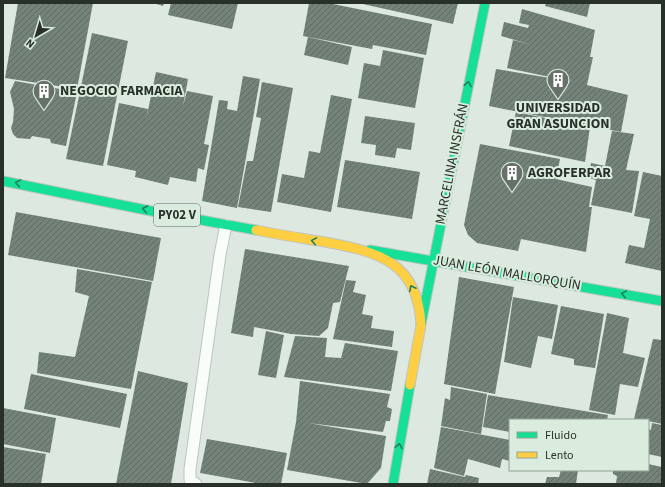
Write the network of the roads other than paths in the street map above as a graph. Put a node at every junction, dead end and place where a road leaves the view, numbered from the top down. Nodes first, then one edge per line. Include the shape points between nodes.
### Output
1 (485, 3) edge
2 (3, 180) edge
3 (226, 225) junction
4 (352, 247) junction
5 (433, 260) junction
6 (662, 301) edge
7 (421, 325) junction
8 (196, 484) edge
9 (393, 484) edge

5 -> 1 main road, MARCELINA INSFRÁN
3 -> 2 main road, PY02 V
4 -> 3 main road, PY02 V
3 - 8 lane via 190,469 190,480
4 - 5 main road, JUAN LEÓN MALLORQUÍN
7 -> 4 main road, PY02 V via 419,303 400,269 379,256
6 -> 5 main road, JUAN LEÓN MALLORQUÍN
5 - 7 main road, MARCELINA INSFRÁN
9 -> 7 main road, PY02 V

